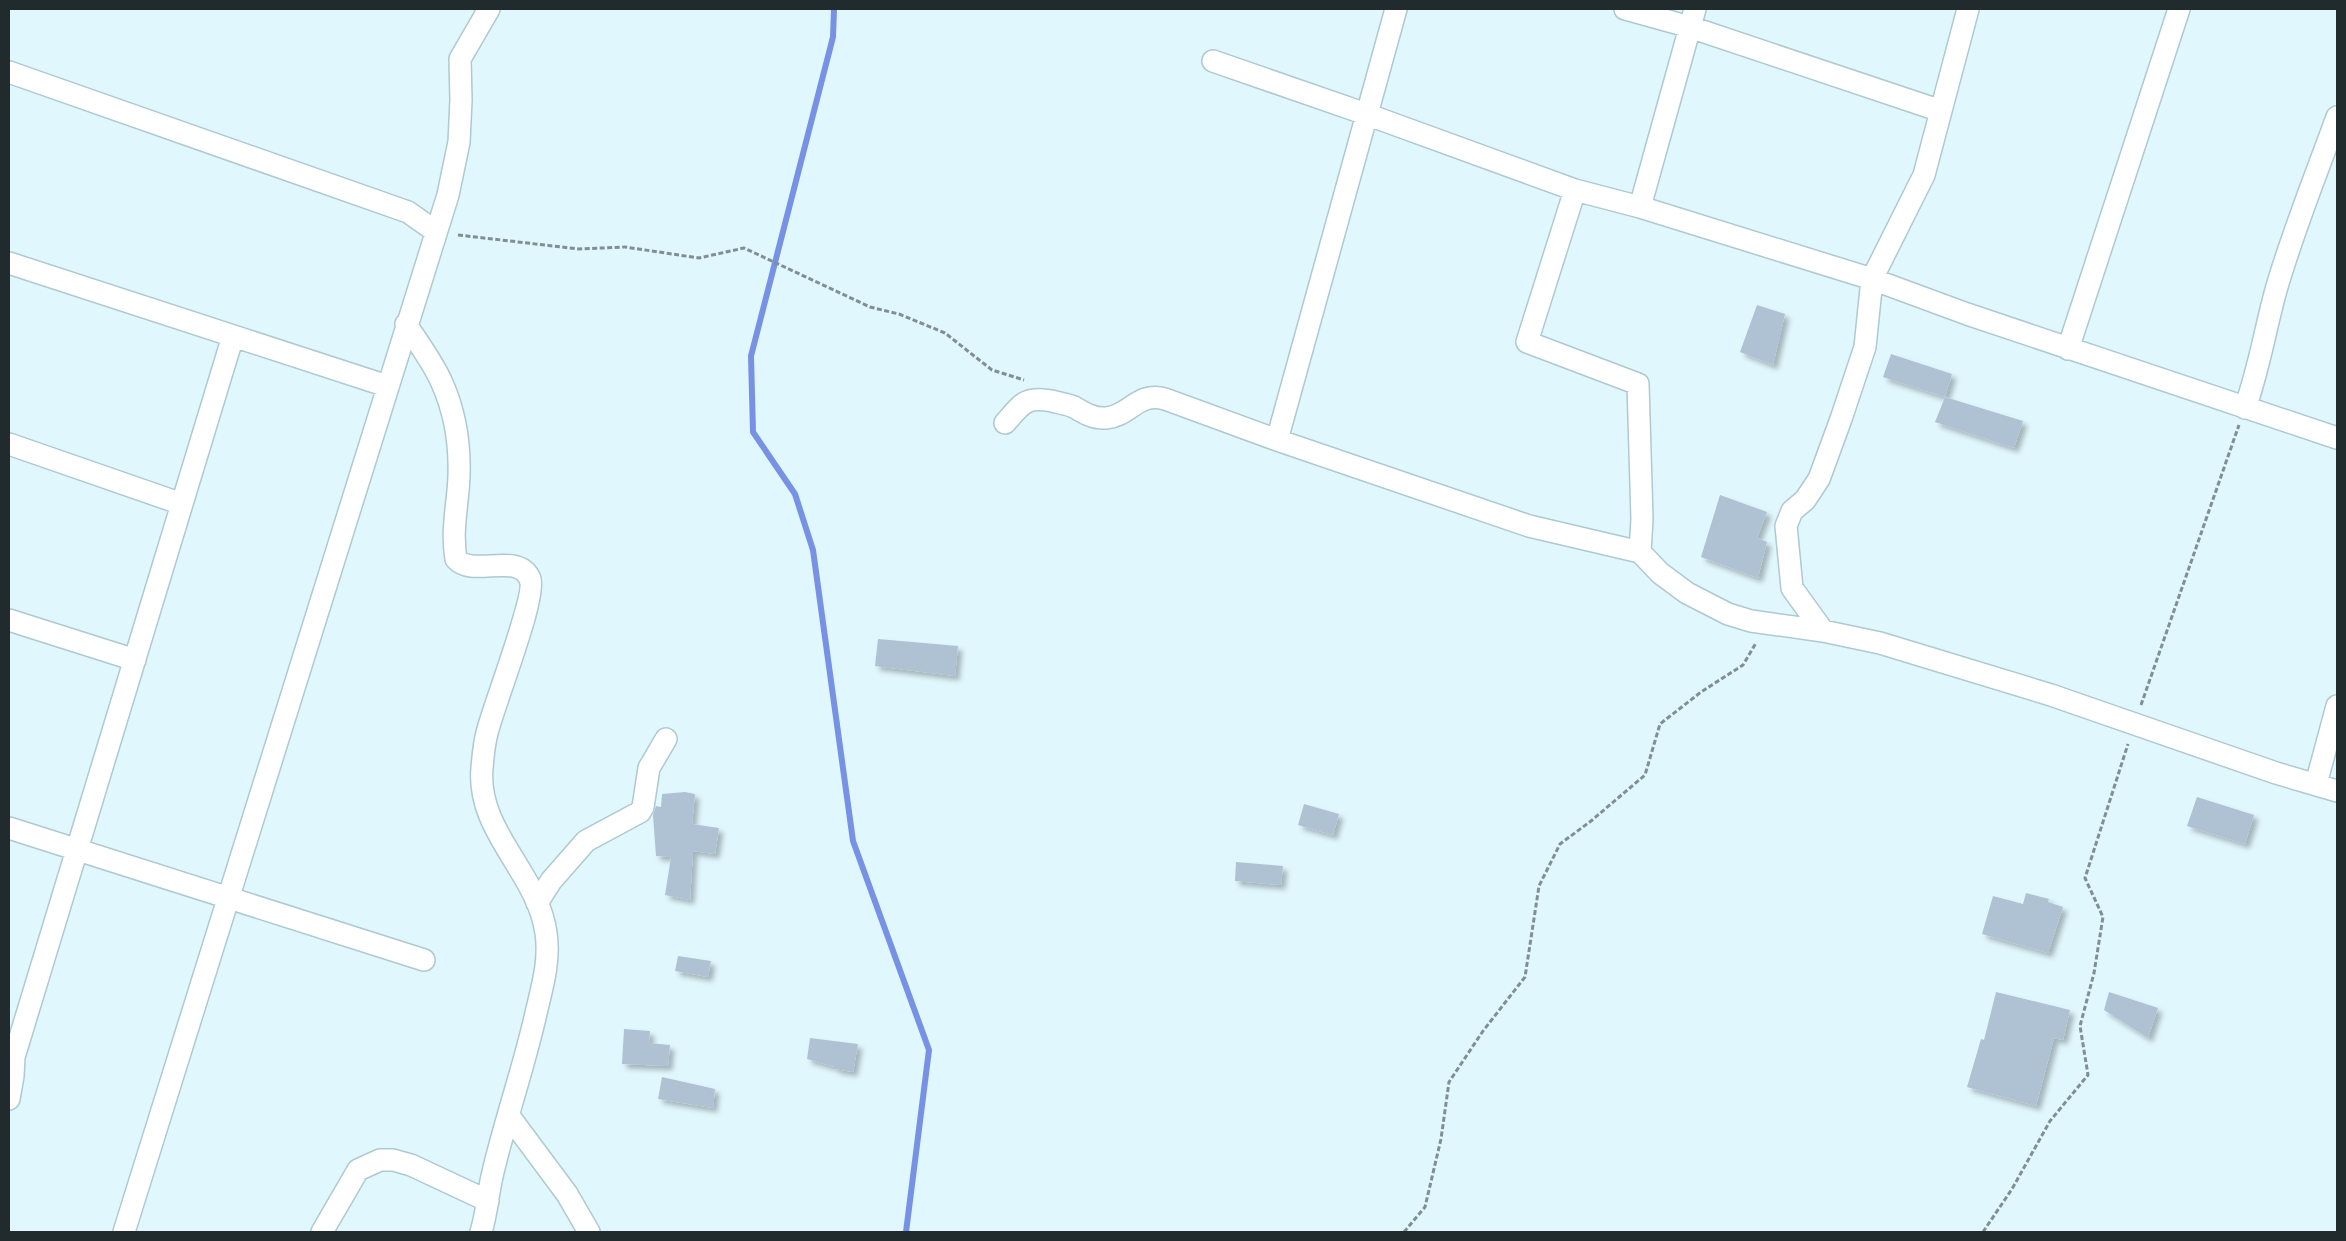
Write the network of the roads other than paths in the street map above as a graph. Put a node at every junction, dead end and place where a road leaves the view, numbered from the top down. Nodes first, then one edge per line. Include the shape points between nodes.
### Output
1 (489, 9) edge
2 (1396, 9) edge
3 (1625, 9) edge
4 (1968, 9) edge
5 (2179, 9) edge
6 (1693, 18) edge
7 (1213, 61) dead end
8 (9, 72) edge
9 (1941, 111) junction
10 (1366, 114) junction
11 (2337, 118) edge
12 (1575, 190) junction
13 (1640, 207) junction
14 (435, 231) junction
15 (9, 263) edge
16 (1872, 278) junction
17 (406, 324) junction
18 (233, 336) junction
19 (2068, 348) junction
20 (387, 386) junction
21 (2245, 408) junction
22 (1005, 423) dead end
23 (2337, 438) edge
24 (1278, 440) junction
25 (9, 444) edge
26 (182, 504) junction
27 (1640, 552) junction
28 (9, 620) edge
29 (1823, 631) junction
30 (135, 660) junction
31 (2337, 706) edge
32 (666, 739) dead end
33 (2316, 784) junction
34 (2337, 791) edge
35 (9, 828) edge
36 (77, 850) junction
37 (228, 898) junction
38 (537, 903) junction
39 (424, 960) dead end
40 (11, 1056) edge
41 (9, 1099) edge
42 (509, 1116) junction
43 (488, 1201) junction
44 (124, 1232) edge
45 (322, 1232) edge
46 (481, 1232) edge
47 (589, 1232) edge

1 - 14 street via 460,59 462,100 458,142 448,195
2 - 10 street
3 - 6 street
4 - 9 street
5 - 19 street
6 - 9 street
6 - 13 street
7 - 10 street
8 - 14 street via 408,212
9 - 16 street via 1924,175
10 - 12 street
10 - 24 street
11 - 21 street via 2292,240 2257,375
12 - 13 street
12 - 27 street via 1527,342 1638,384
13 - 16 street
14 - 17 street
15 - 18 street
16 - 19 street
16 - 29 street via 1865,347 1841,419 1819,479 1805,500 1792,511 1786,526 1792,588
17 - 20 street
17 - 38 street via 442,382 454,420 459,449 453,525 456,559 467,564 521,569 531,582 526,611 486,735 482,770 483,795 492,822
18 - 20 street
18 - 26 street
19 - 21 street
20 - 37 street
21 - 23 street
22 - 24 street via 1024,401 1036,398 1070,405 1100,418 1115,416 1146,398 1156,396
24 - 27 street via 1529,526
25 - 26 street
26 - 30 street
27 - 29 street via 1660,573 1687,593 1728,614
28 - 30 street
29 - 33 street via 1880,643 2051,695
30 - 36 street
31 - 33 street
32 - 38 street via 649,768 640,812 586,842 550,880
33 - 34 street
35 - 36 street
36 - 37 street
36 - 40 street
37 - 39 street
37 - 44 street
38 - 42 street via 546,932 546,969
40 - 41 street via 14,1076
42 - 43 street
42 - 47 street via 567,1194
43 - 45 street via 412,1165 380,1160 358,1170
43 - 46 street

